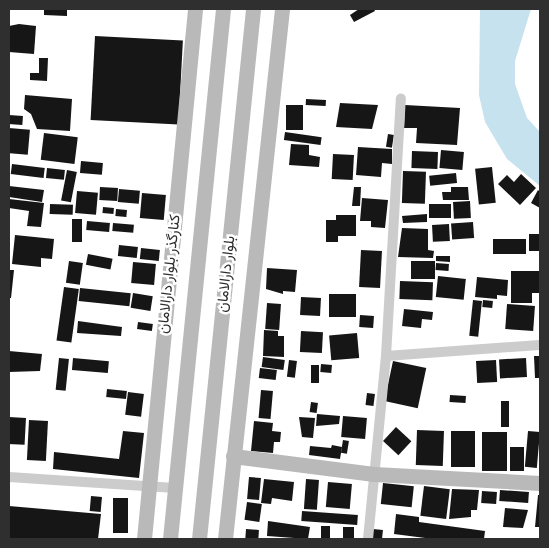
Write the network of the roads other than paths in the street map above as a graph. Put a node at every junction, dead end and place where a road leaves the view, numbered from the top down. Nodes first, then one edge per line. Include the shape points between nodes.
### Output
1 (195, 9) edge
2 (223, 9) edge
3 (253, 9) edge
4 (282, 9) edge
5 (401, 98) dead end
6 (540, 346) edge
7 (386, 356) junction
8 (233, 456) junction
9 (374, 474) junction
10 (9, 477) edge
11 (540, 483) edge
12 (149, 487) junction
13 (175, 488) junction
14 (144, 539) edge
15 (170, 539) edge
16 (200, 539) edge
17 (225, 539) edge
18 (368, 539) edge

1 - 12 street, کنارگذر بلوار دارالامان
2 - 13 street, بلوار دارالامان
3 - 16 street, بلوار دارالامان
4 - 8 street
5 - 7 street
6 - 7 street
7 - 9 street
8 - 9 street
8 - 17 street
9 - 11 street
9 - 18 street
10 - 12 street
12 - 13 street
12 - 14 street, کنارگذر بلوار دارالامان
13 - 15 street, بلوار دارالامان

